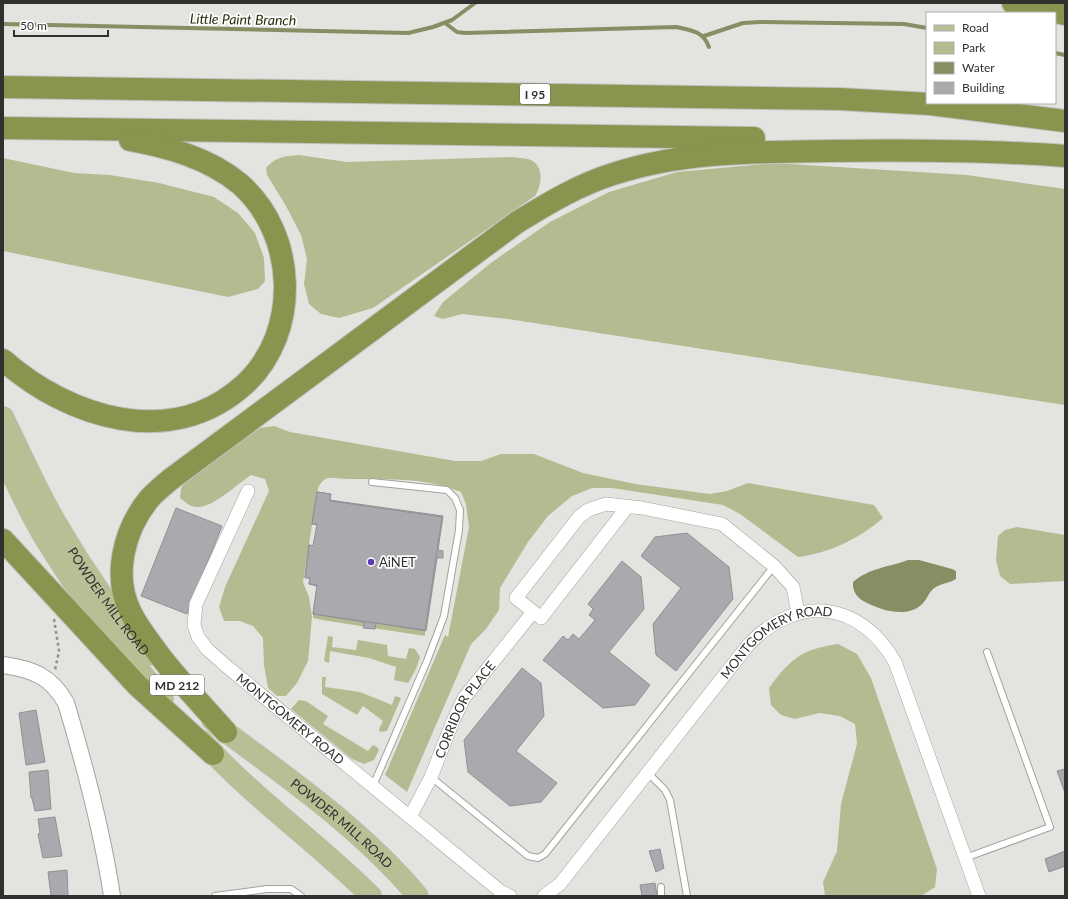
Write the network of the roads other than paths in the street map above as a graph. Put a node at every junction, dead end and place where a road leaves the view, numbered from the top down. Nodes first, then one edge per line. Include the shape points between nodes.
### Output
1 (1013, 3) edge
2 (1056, 12) edge
3 (3, 87) edge
4 (926, 104) edge
5 (930, 104) edge
6 (1065, 121) edge
7 (3, 129) edge
8 (1065, 155) edge
9 (3, 360) edge
10 (3, 417) edge
11 (3, 456) edge
12 (372, 482) dead end
13 (248, 491) dead end
14 (628, 506) junction
15 (3, 540) edge
16 (774, 566) junction
17 (533, 612) junction
18 (798, 613) junction
19 (987, 652) dead end
20 (3, 665) edge
21 (226, 732) junction
22 (213, 754) junction
23 (648, 773) junction
24 (431, 777) junction
25 (373, 786) junction
26 (410, 817) junction
27 (965, 858) junction
28 (661, 887) dead end
29 (112, 896) edge
30 (215, 896) edge
31 (301, 896) edge
32 (371, 896) edge
33 (418, 896) edge
34 (510, 896) edge
35 (544, 896) edge
36 (661, 896) edge
37 (687, 896) edge
38 (979, 896) edge

1 - 2 highway
3 - 4 highway, I 95 via 839,99
5 - 6 highway, I 95
7 - 8 highway via 927,140 1011,145
7 - 9 highway via 119,138 149,143 212,165 240,184 263,211 278,240 285,271 285,303 278,331 265,360 245,384 220,402 193,415 163,421 131,421 95,414 32,383
8 - 21 highway via 927,150 736,152 688,156 619,172 576,188 516,223 171,479 149,498 136,518 126,539 121,566 123,590 130,612 177,678
10 - 21 main road, POWDER MILL ROAD / MD 212 via 57,525 90,578 124,626 158,666
11 - 22 main road, POWDER MILL ROAD / MD 212 via 42,534 77,589 140,672
12 - 25 lane via 447,490 455,498 460,510 453,570 440,630
13 - 25 street, MONTGOMERY ROAD via 196,604 194,625 198,637 225,665
14 - 16 street via 722,524
14 - 17 street via 541,618
14 - 17 street via 598,505 579,517 516,598
15 - 22 highway via 137,685
16 - 18 street via 793,587
16 - 24 lane via 545,854 538,858 528,856
17 - 24 street, CORRIDOR PLACE via 464,698
18 - 23 street, MONTGOMERY ROAD via 772,624 749,644
18 - 27 street, MONTGOMERY ROAD via 819,611 839,614 857,621 872,631 886,646 895,662
19 - 27 lane via 1050,827
20 - 29 street via 27,670 45,678 59,691 66,703 89,787
21 - 33 main road, POWDER MILL ROAD / MD 212 via 320,801 401,876
22 - 32 main road, POWDER MILL ROAD / MD 212 via 341,866
23 - 35 street, MONTGOMERY ROAD via 560,884
23 - 37 lane via 665,790 670,800
24 - 26 street, CORRIDOR PLACE
25 - 26 street, MONTGOMERY ROAD
26 - 34 street, MONTGOMERY ROAD via 500,891
27 - 38 street, MONTGOMERY ROAD
28 - 36 lane
30 - 31 lane via 268,889 291,889

